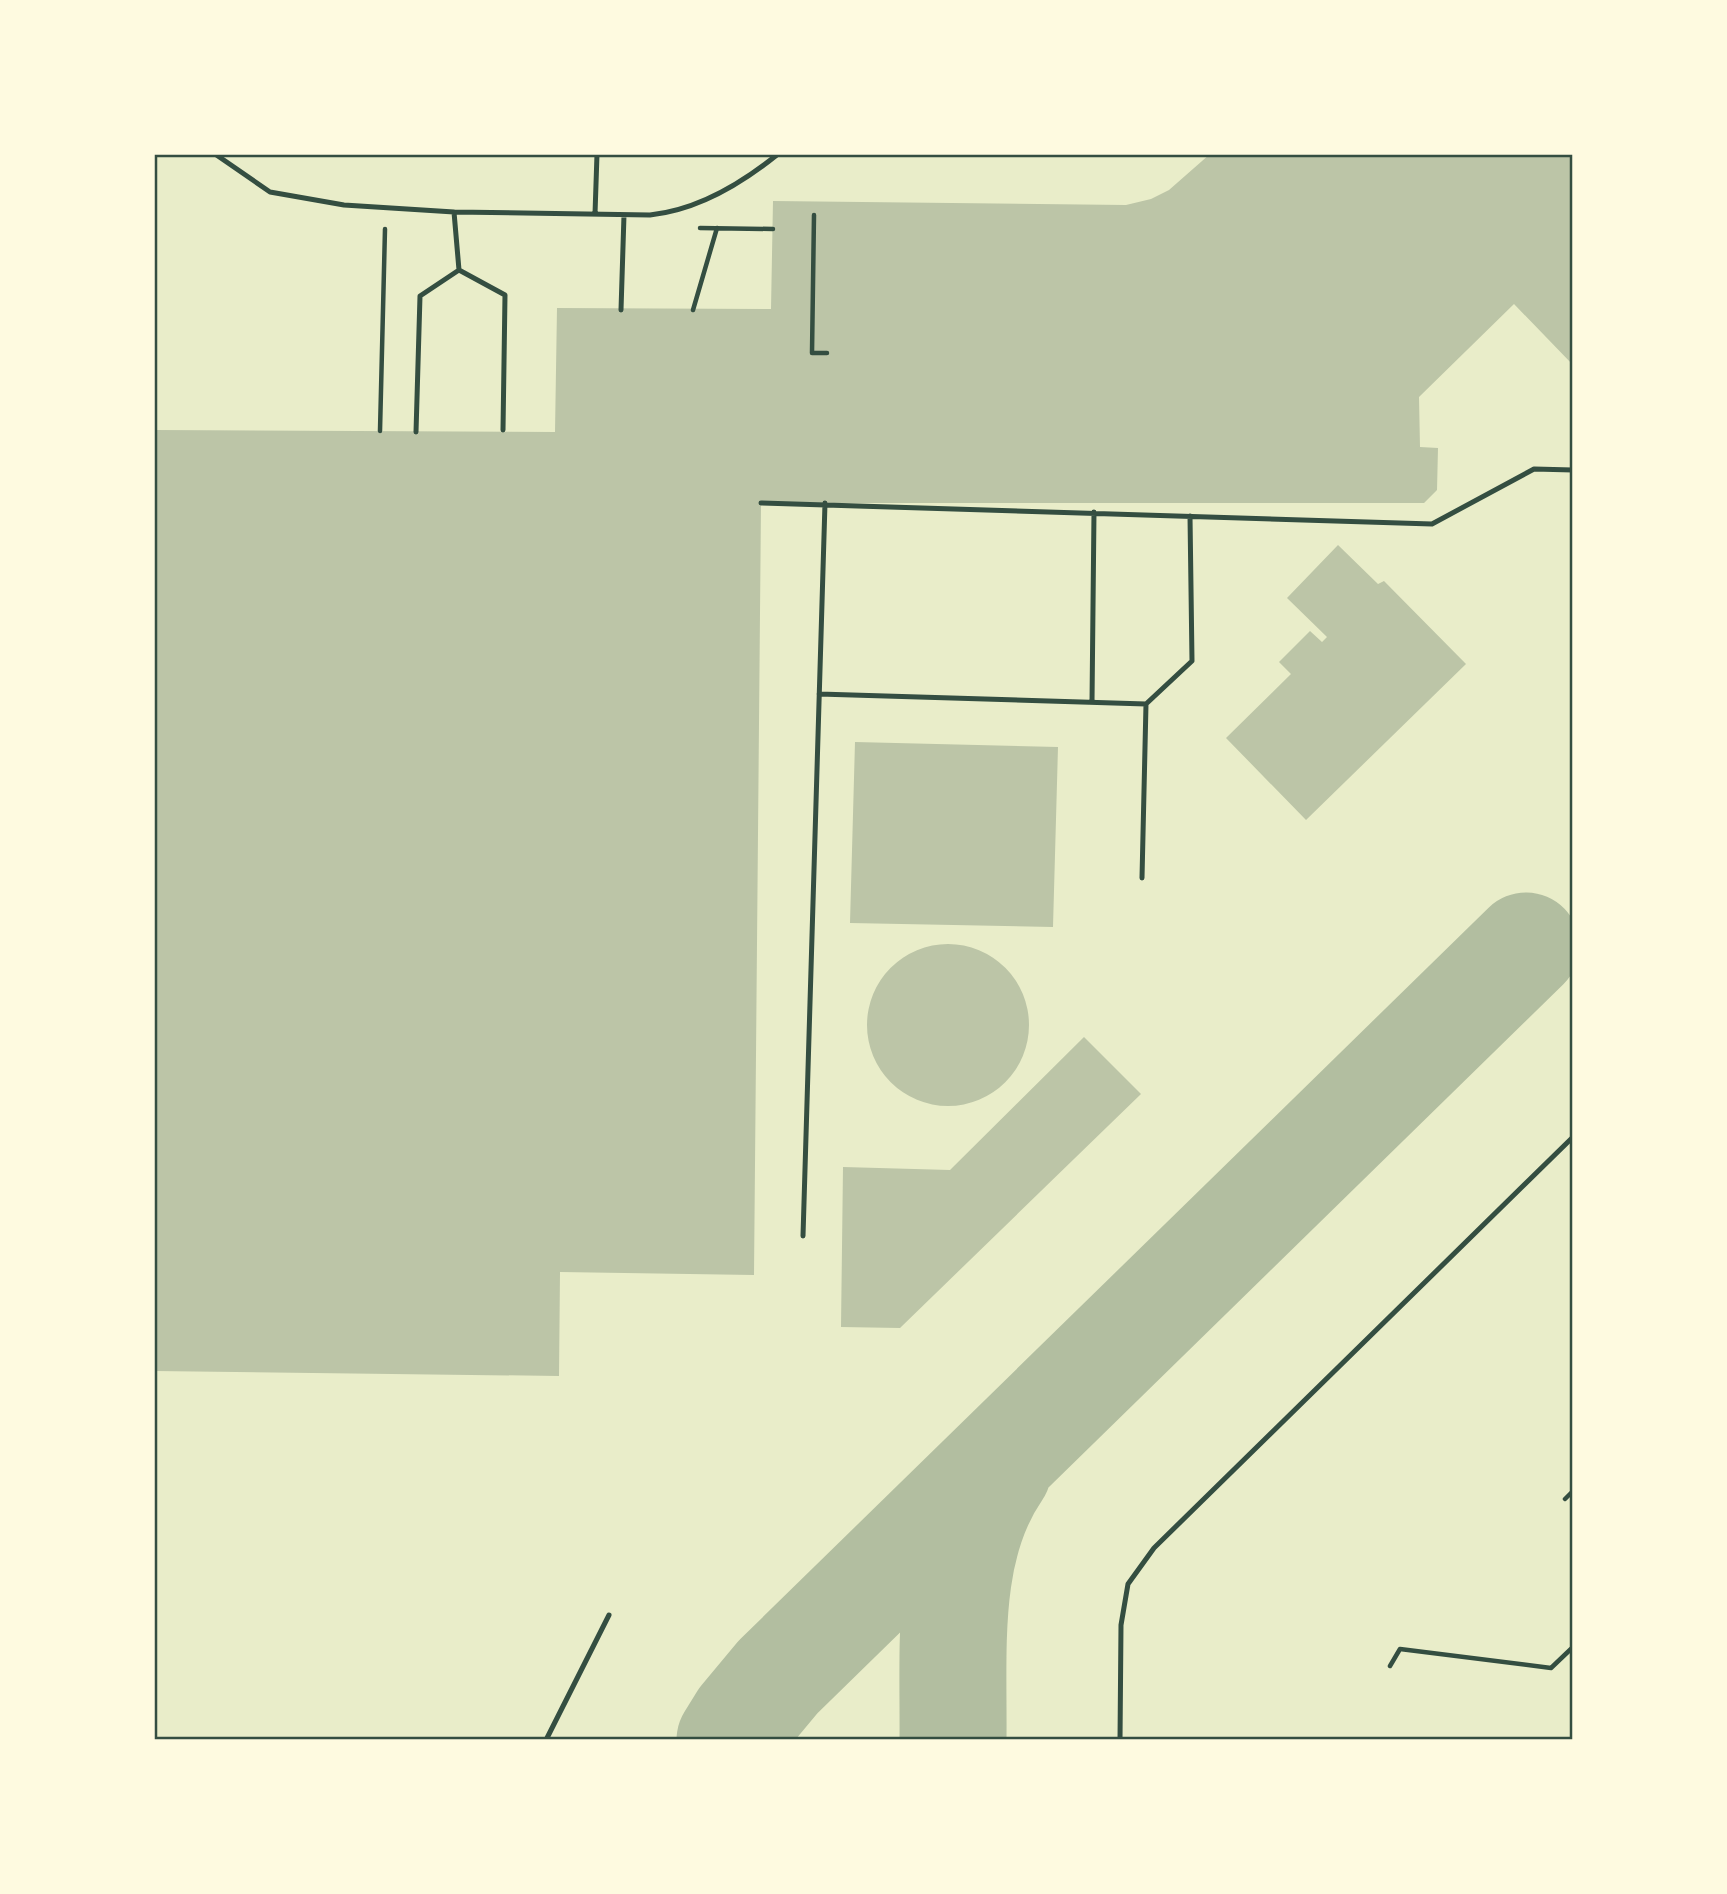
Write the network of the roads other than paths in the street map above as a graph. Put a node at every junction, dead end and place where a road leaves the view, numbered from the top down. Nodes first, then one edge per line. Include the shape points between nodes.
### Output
1 (215, 154) edge
2 (597, 154) edge
3 (778, 154) edge
4 (454, 212) junction
5 (595, 214) junction
6 (624, 215) junction
7 (459, 270) junction
8 (621, 310) dead end
9 (503, 430) dead end
10 (416, 432) dead end
11 (1573, 470) edge
12 (761, 503) dead end
13 (825, 503) junction
14 (1094, 512) junction
15 (1190, 516) junction
16 (819, 694) junction
17 (1092, 702) junction
18 (1146, 704) junction
19 (1142, 878) dead end
20 (1573, 1137) edge
21 (803, 1236) dead end
22 (609, 1615) dead end
23 (546, 1740) edge
24 (1120, 1740) edge

1 - 4 lane via 270,192 381,209
2 - 5 lane
3 - 6 lane via 743,183 673,213
4 - 5 lane
4 - 7 lane
5 - 6 lane
6 - 8 lane
7 - 9 lane via 505,295
7 - 10 lane via 420,296
11 - 15 lane via 1534,469 1432,524
12 - 13 lane
13 - 14 lane
13 - 16 lane
14 - 15 lane
14 - 17 lane
15 - 18 lane via 1192,661
16 - 17 lane
16 - 21 lane
17 - 18 lane
18 - 19 lane
20 - 24 lane via 1154,1548 1128,1584 1121,1625
22 - 23 lane

